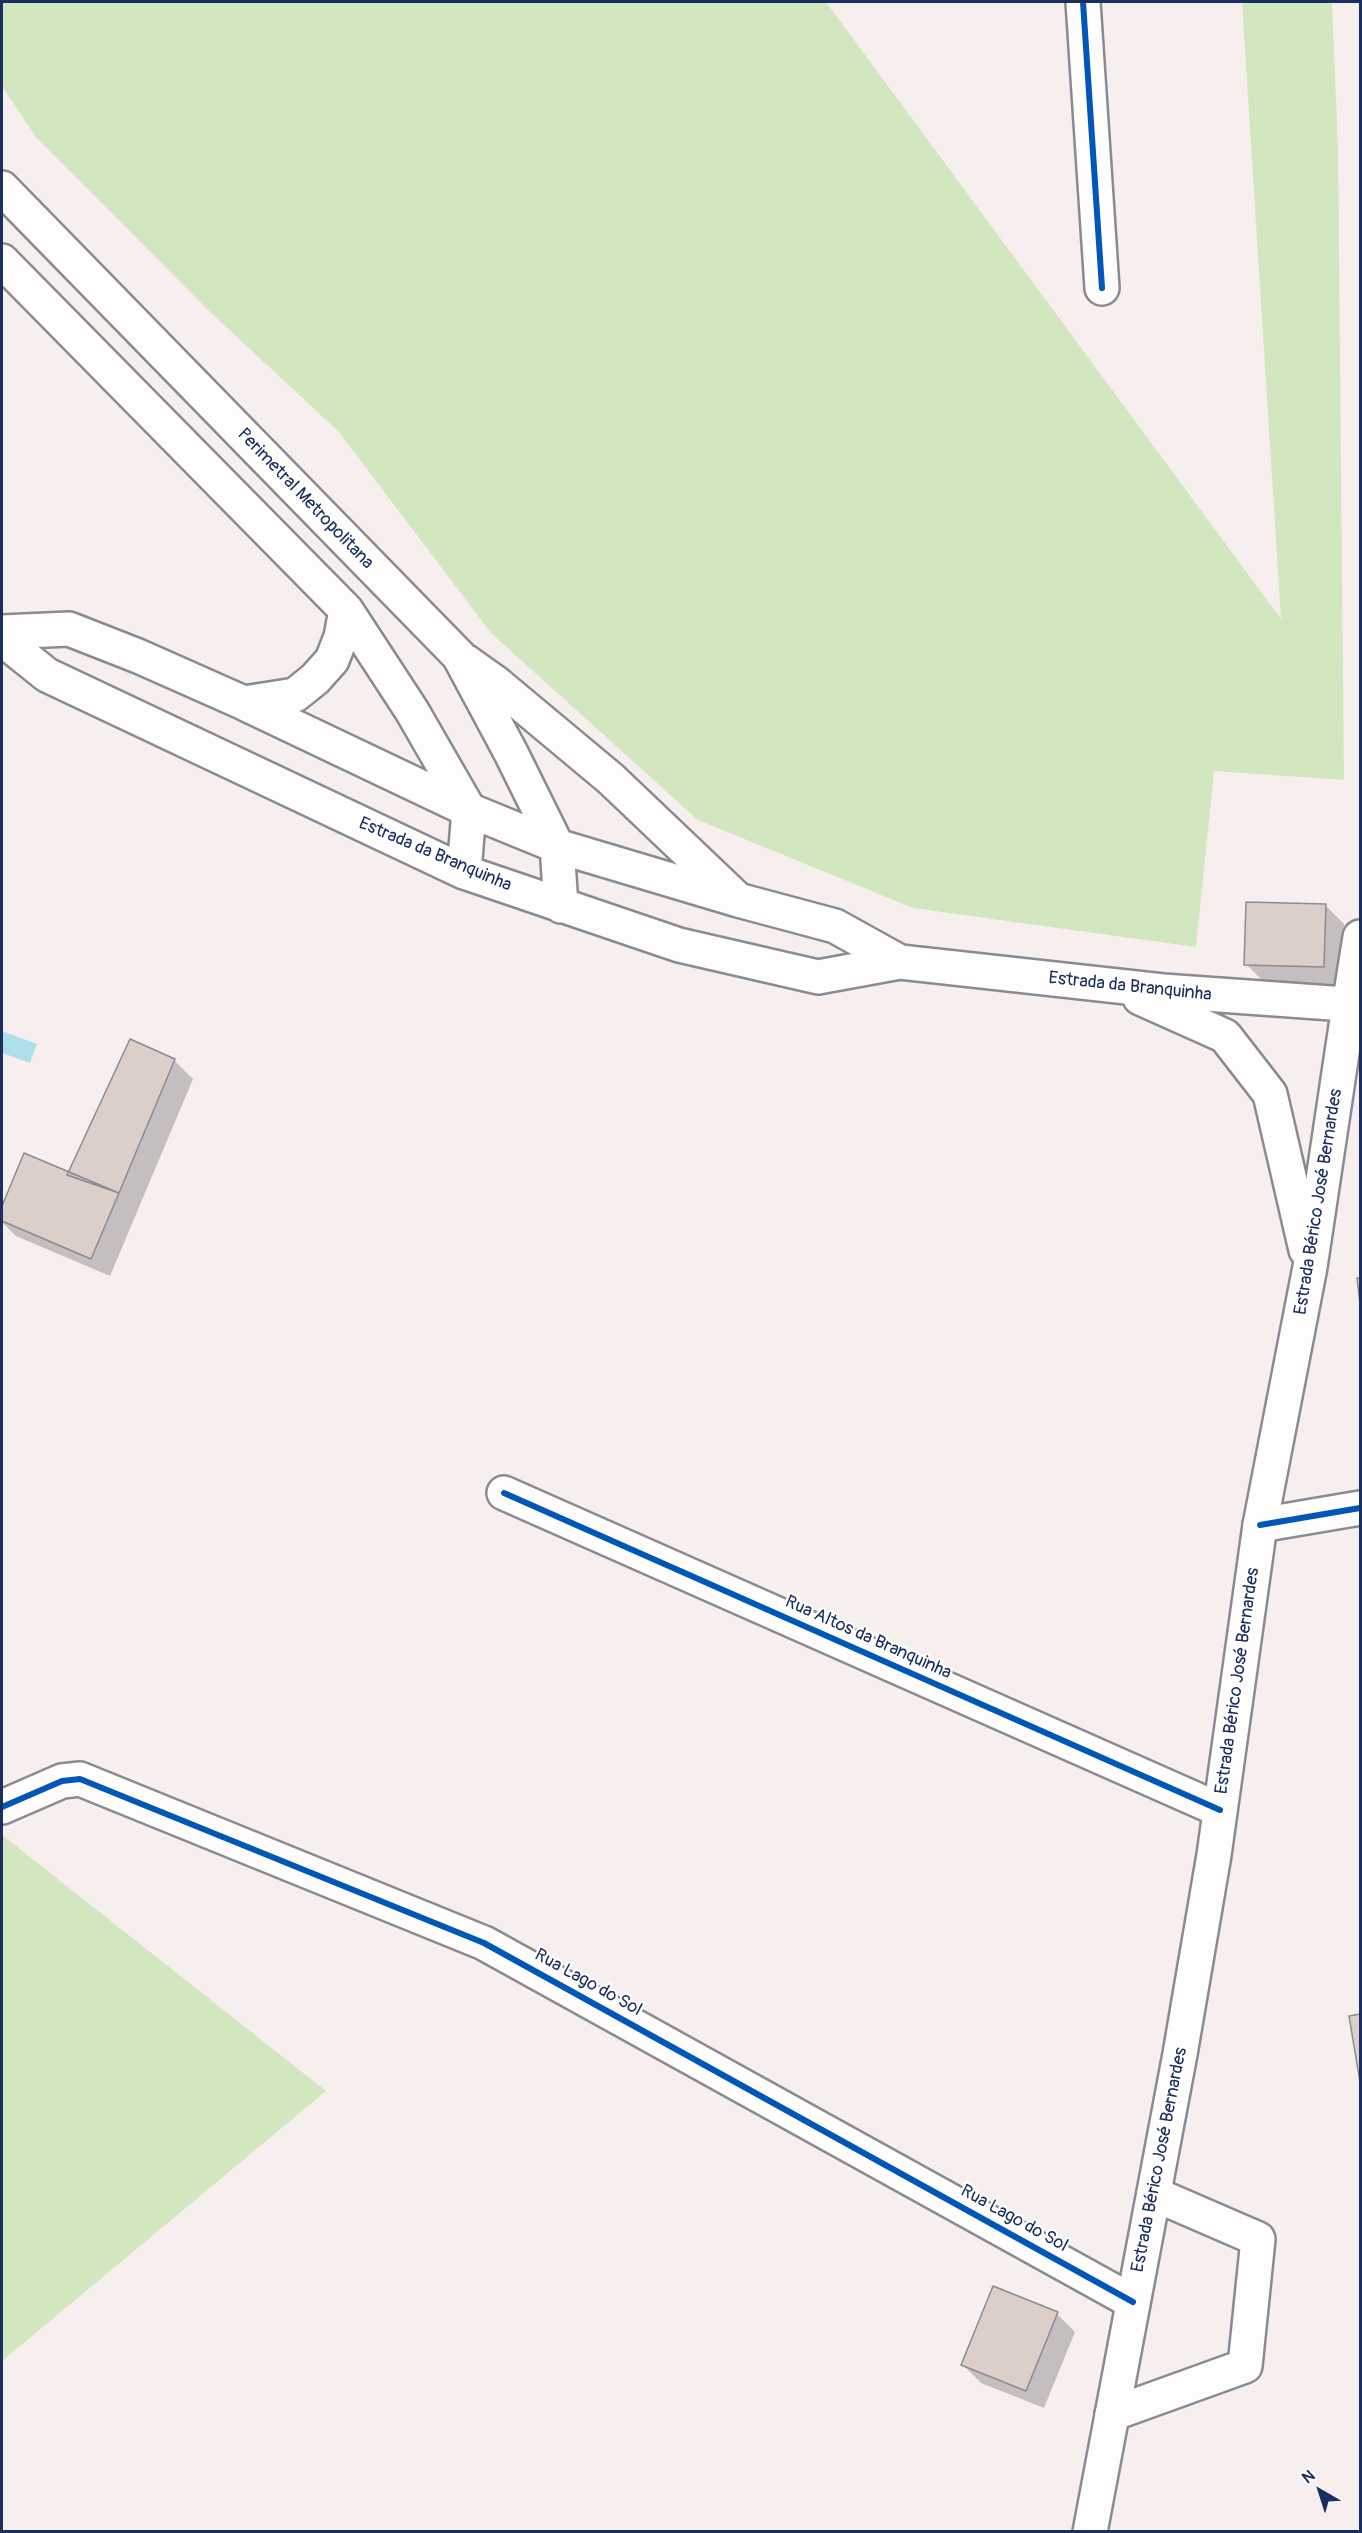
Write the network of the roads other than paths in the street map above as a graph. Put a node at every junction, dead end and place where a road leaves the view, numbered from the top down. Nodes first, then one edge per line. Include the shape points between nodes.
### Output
1 (1083, 2) edge
2 (2, 188) edge
3 (2, 261) edge
4 (1102, 288) dead end
5 (346, 610) junction
6 (2, 632) edge
7 (2, 639) edge
8 (459, 656) junction
9 (244, 703) junction
10 (469, 810) junction
11 (557, 846) junction
12 (464, 872) junction
13 (738, 900) junction
14 (561, 906) junction
15 (1360, 937) edge
16 (900, 962) junction
17 (1117, 987) junction
18 (1355, 1006) edge
19 (1310, 1267) junction
20 (504, 1493) dead end
21 (1360, 1508) edge
22 (1260, 1525) junction
23 (2, 1807) edge
24 (1220, 1810) junction
25 (1154, 2194) junction
26 (1133, 2302) junction
27 (1112, 2414) junction
28 (1090, 2532) edge

1 - 4 main road
2 - 8 main road, Perimetral Metropolitana
3 - 5 main road
5 - 9 main road via 332,660 315,679 295,695
5 - 10 main road via 412,711
6 - 9 main road, Estrada da Branquinha via 69,629
7 - 12 main road, Estrada da Branquinha via 47,675
8 - 11 main road, Perimetral Metropolitana
8 - 13 main road via 611,779
9 - 10 main road, Estrada da Branquinha
10 - 11 main road, Estrada da Branquinha
10 - 12 main road
11 - 13 main road, Estrada da Branquinha
11 - 14 main road
12 - 14 main road, Estrada da Branquinha
13 - 16 main road, Estrada da Branquinha via 835,926
14 - 16 main road, Estrada da Branquinha via 679,945 818,977
15 - 18 main road, Estrada Bérico José Bernardes
16 - 17 main road, Estrada da Branquinha
17 - 18 main road, Estrada da Branquinha
17 - 19 main road via 1226,1036 1270,1094
18 - 19 main road, Estrada Bérico José Bernardes
19 - 22 main road, Estrada Bérico José Bernardes
20 - 24 main road, Rua Altos da Branquinha
21 - 22 main road
22 - 24 main road, Estrada Bérico José Bernardes
23 - 26 main road, Rua Lago do Sol via 62,1781 80,1779 484,1943
24 - 25 main road, Estrada Bérico José Bernardes
25 - 26 main road, Estrada Bérico José Bernardes
25 - 27 main road via 1258,2239 1245,2366
26 - 27 main road, Estrada Bérico José Bernardes
27 - 28 main road, Estrada Bérico José Bernardes

